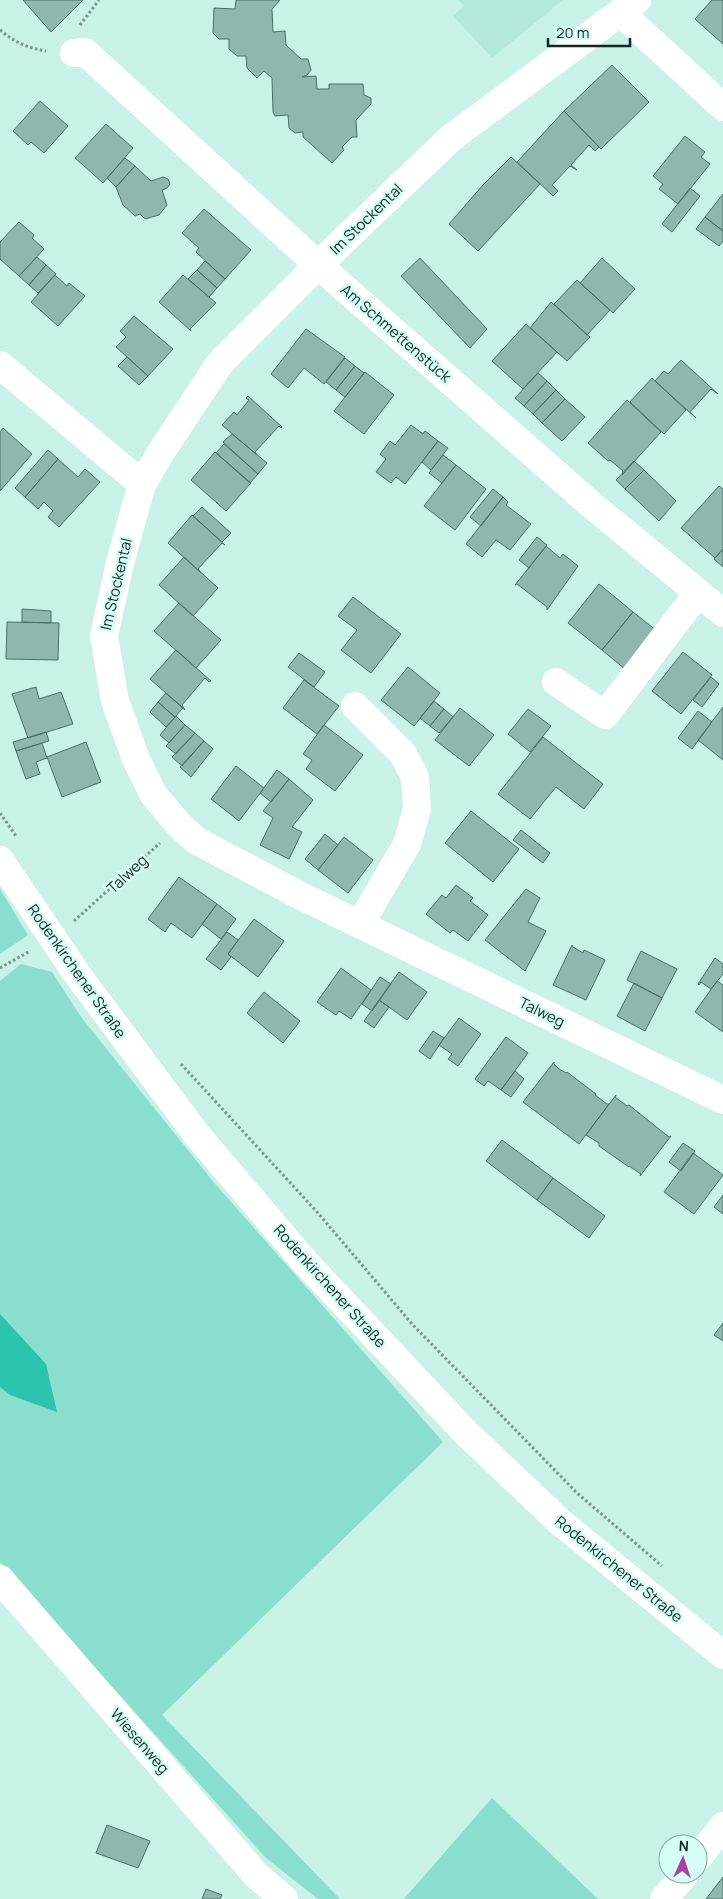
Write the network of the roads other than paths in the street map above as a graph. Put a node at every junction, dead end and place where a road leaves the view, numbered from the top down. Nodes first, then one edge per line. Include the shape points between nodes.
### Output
1 (629, 6) edge
2 (74, 53) dead end
3 (723, 107) edge
4 (318, 265) junction
5 (0, 365) edge
6 (142, 484) junction
7 (698, 593) junction
8 (723, 613) edge
9 (556, 682) dead end
10 (355, 706) dead end
11 (189, 833) joint
12 (10, 852) edge
13 (360, 924) junction
14 (723, 1100) edge
15 (0, 1579) edge
16 (723, 1655) edge
17 (723, 1826) edge
18 (708, 1845) edge
19 (284, 1899) edge

1 - 3 street
1 - 4 street, Im Stockental via 451,138
2 - 4 street, Am Schmettenstück via 85,52
4 - 6 street, Im Stockental via 220,363
4 - 7 street, Am Schmettenstück via 594,507
5 - 6 street
6 - 11 street, Im Stockental via 104,636 115,701 136,759 153,794
7 - 8 street, Am Schmettenstück
7 - 9 street via 605,715
10 - 13 street via 403,754 415,777 417,809 407,844
11 - 13 street, Talweg via 299,895
12 - 16 street, Rodenkirchener Straße via 51,937 197,1135 313,1270 465,1432 553,1516
13 - 14 street, Talweg
15 - 19 street, Wiesenweg via 256,1876
17 - 18 street

